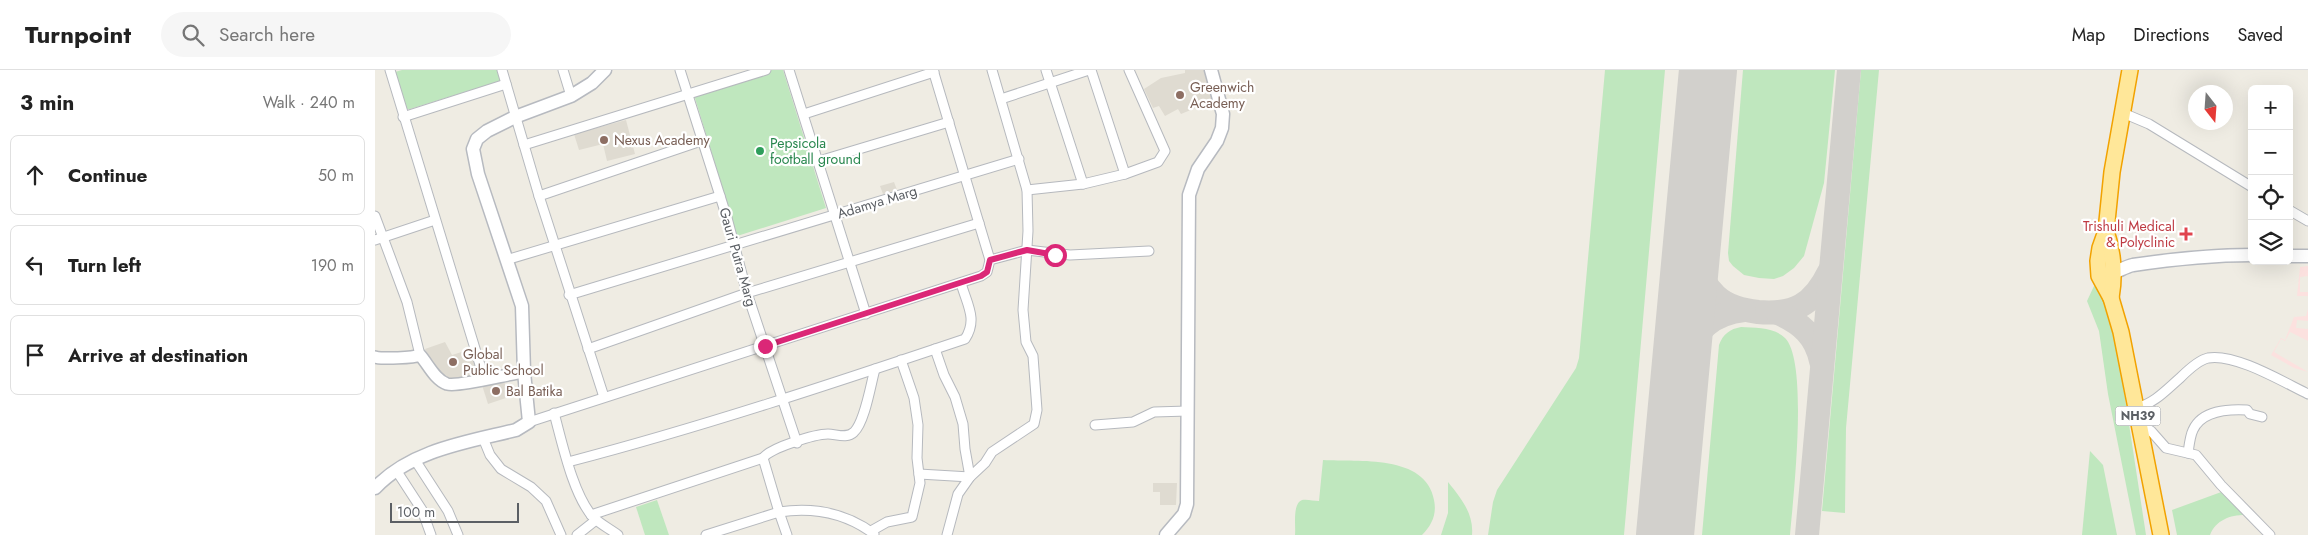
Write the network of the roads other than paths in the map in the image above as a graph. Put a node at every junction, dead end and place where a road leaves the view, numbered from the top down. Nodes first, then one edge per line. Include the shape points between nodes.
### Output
1 (502, 70) edge
2 (563, 70) edge
3 (605, 70) edge
4 (680, 70) edge
5 (766, 70) edge
6 (789, 70) edge
7 (992, 70) edge
8 (1046, 70) edge
9 (1090, 70) edge
10 (1129, 70) edge
11 (1211, 70) edge
12 (2130, 70) edge
13 (392, 71) edge
14 (933, 71) edge
15 (1050, 83) junction
16 (506, 84) junction
17 (688, 95) junction
18 (571, 96) junction
19 (1001, 99) junction
20 (2123, 113) junction
21 (803, 114) junction
22 (403, 117) junction
23 (515, 117) junction
24 (949, 122) junction
25 (701, 141) junction
26 (524, 145) junction
27 (1019, 159) junction
28 (819, 161) junction
29 (1125, 174) junction
30 (964, 175) junction
31 (1083, 184) junction
32 (2248, 185) edge
33 (1027, 190) junction
34 (539, 196) junction
35 (720, 196) junction
36 (2293, 212) edge
37 (835, 215) junction
38 (375, 216) edge
39 (435, 220) junction
40 (2308, 221) edge
41 (979, 223) junction
42 (380, 238) edge
43 (554, 246) junction
44 (735, 246) junction
45 (1027, 250) junction
46 (1149, 251) dead end
47 (2248, 255) edge
48 (2293, 256) edge
49 (2308, 256) edge
50 (506, 260) junction
51 (990, 260) junction
52 (851, 264) junction
53 (2106, 268) junction
54 (961, 283) junction
55 (747, 293) junction
56 (569, 294) junction
57 (867, 314) junction
58 (765, 346) junction
59 (588, 349) junction
60 (935, 350) junction
61 (420, 356) junction
62 (375, 357) edge
63 (901, 360) junction
64 (875, 369) junction
65 (524, 372) junction
66 (484, 378) junction
67 (2308, 394) edge
68 (604, 398) junction
69 (783, 399) junction
70 (2136, 408) junction
71 (1188, 411) junction
72 (554, 413) junction
73 (2262, 417) dead end
74 (529, 422) junction
75 (2139, 423) junction
76 (1095, 425) dead end
77 (483, 438) junction
78 (797, 443) junction
79 (2188, 453) junction
80 (763, 458) junction
81 (415, 460) junction
82 (568, 462) junction
83 (396, 470) junction
84 (919, 474) junction
85 (971, 477) junction
86 (375, 488) edge
87 (779, 512) junction
88 (593, 518) junction
89 (874, 533) edge
90 (431, 535) edge
91 (457, 535) edge
92 (561, 535) edge
93 (577, 535) edge
94 (618, 535) edge
95 (706, 535) edge
96 (787, 535) edge
97 (947, 535) edge
98 (1166, 535) edge
99 (2161, 535) edge
100 (2270, 535) edge

1 - 16 street
2 - 18 street
3 - 18 main road
4 - 17 street, Gauri Putra Marg
5 - 17 street
6 - 21 street
7 - 19 street
8 - 15 street
9 - 15 street
9 - 29 street
10 - 29 street via 1165,151 1158,162
11 - 71 main road via 1223,114 1217,141 1198,169 1189,195
12 - 20 highway, NH39
13 - 22 street
14 - 21 street
14 - 24 street
15 - 19 street
15 - 31 street
16 - 22 street
16 - 23 street
17 - 25 street, Gauri Putra Marg
17 - 26 street
18 - 23 main road
19 - 27 street
20 - 32 street via 2149,124
20 - 53 highway, NH39 via 2106,231 2100,248
21 - 28 street
22 - 39 street
23 - 26 street
23 - 50 main road via 480,135 473,148 478,174
24 - 28 street
24 - 30 street
25 - 34 street
25 - 35 street, Gauri Putra Marg
26 - 34 street
27 - 30 street, Adamya Marg
27 - 33 street
28 - 37 street
29 - 31 street
30 - 37 street, Adamya Marg
30 - 41 street
31 - 33 street
33 - 45 street
34 - 43 street
35 - 43 street
35 - 44 street, Gauri Putra Marg
36 - 40 street
37 - 44 street, Adamya Marg
37 - 52 street
38 - 42 street
39 - 42 street
39 - 66 street
41 - 51 street
41 - 52 street
42 - 61 street via 407,302
43 - 50 street
43 - 56 street
44 - 55 street, Gauri Putra Marg
44 - 56 street, Adamya Marg
45 - 46 street via 1070,255
45 - 51 street
45 - 85 street via 1023,310 1026,342 1033,356 1037,410 1034,424 992,452
47 - 53 main road via 2209,254
48 - 49 main road
50 - 65 main road via 523,306
51 - 54 street via 987,272
52 - 55 street
52 - 57 street
53 - 70 highway, NH39
54 - 57 street
54 - 60 street via 973,321 972,329 965,339
55 - 58 street, Gauri Putra Marg
55 - 59 street
56 - 59 street
57 - 58 street
58 - 68 street
58 - 69 street, Gauri Putra Marg
59 - 68 street
60 - 63 street
60 - 85 street via 963,424
61 - 62 street
61 - 66 street via 447,384
63 - 64 street
63 - 84 street via 917,412
64 - 69 street
64 - 78 street via 854,433 821,435
65 - 66 street
65 - 74 main road
67 - 70 street via 2235,362 2206,359 2157,398
68 - 72 street
69 - 78 street, Gauri Putra Marg
69 - 82 street
70 - 75 highway, NH39
71 - 76 street via 1153,412 1133,422
71 - 98 main road via 1187,504 1184,514
72 - 74 street
72 - 82 street
73 - 79 street via 2247,410 2227,409 2210,414 2193,430
74 - 77 main road via 516,430
75 - 79 street via 2166,448
75 - 99 highway, NH39
77 - 81 main road
77 - 92 street via 490,455 501,468 546,501
78 - 80 street via 773,450
79 - 100 street via 2196,455
80 - 87 street
80 - 88 street
81 - 83 main road
81 - 91 street via 448,511
82 - 88 street
83 - 86 main road
83 - 90 street via 422,510
84 - 85 street
84 - 89 street via 921,483 912,517 887,522
85 - 97 street via 958,494
87 - 89 street via 799,509 831,512
87 - 95 street
87 - 96 street
88 - 93 street
88 - 94 street

